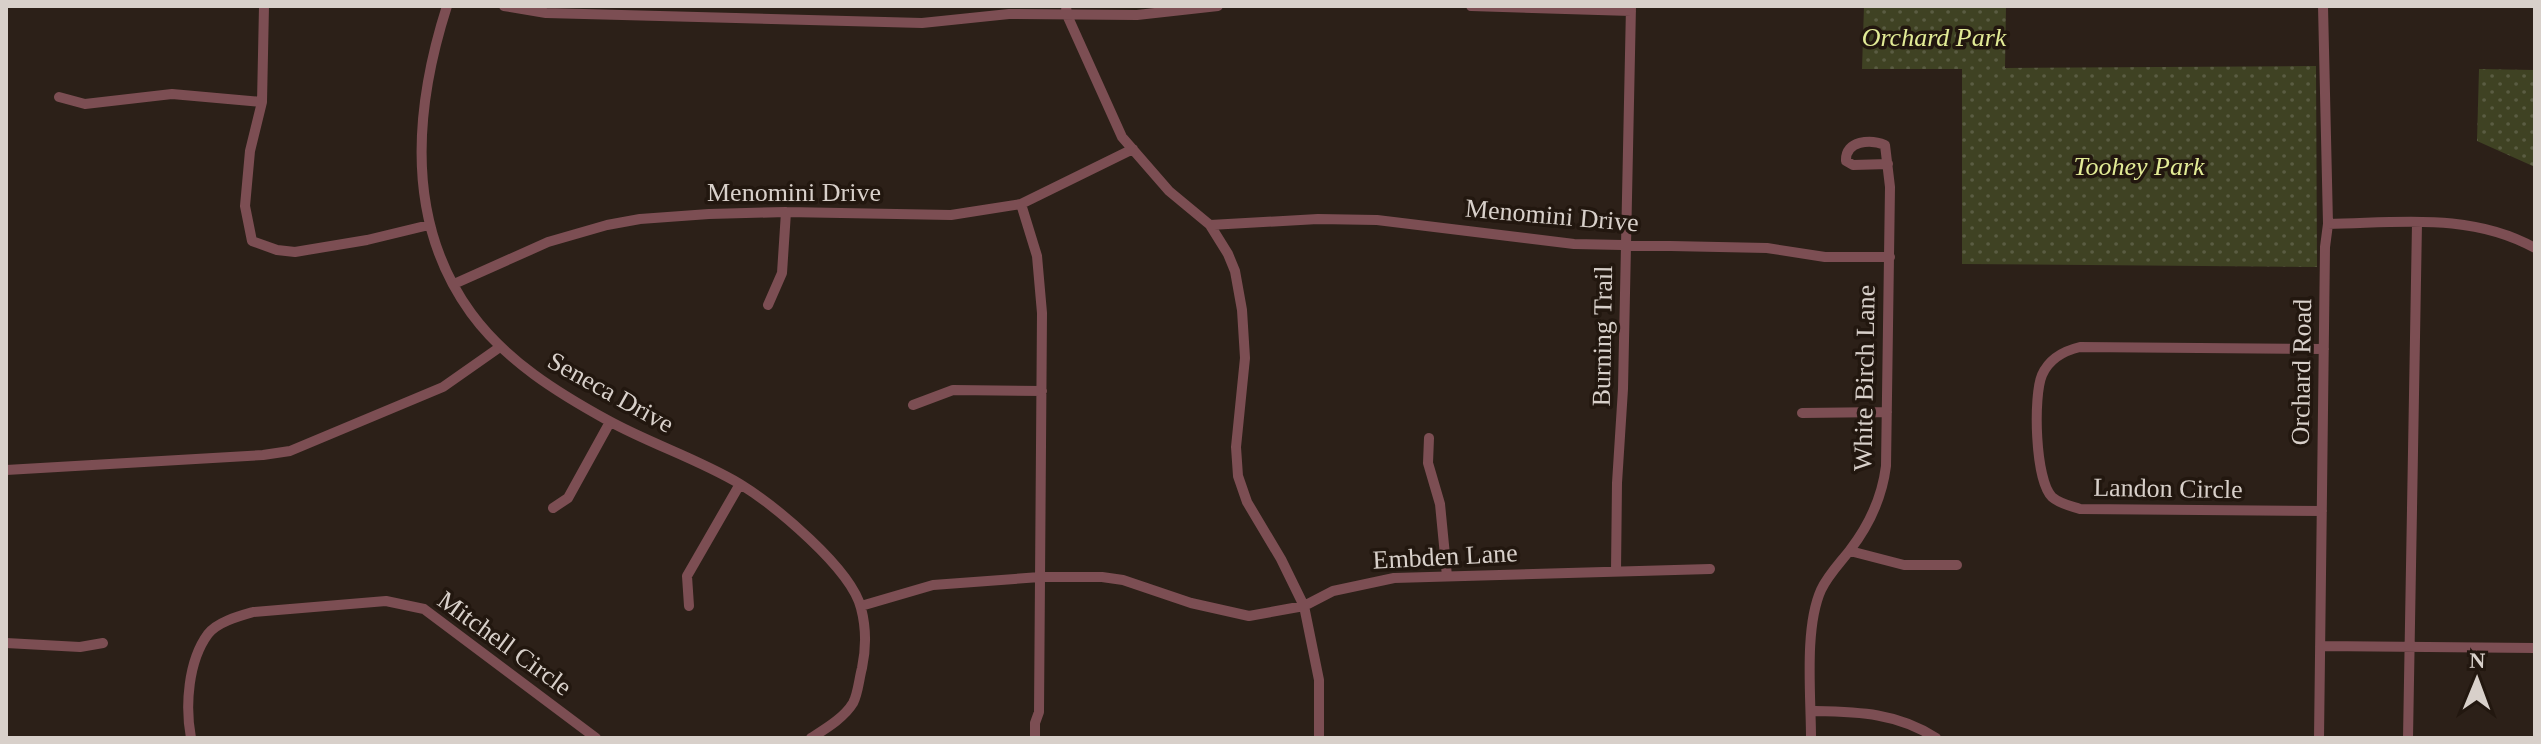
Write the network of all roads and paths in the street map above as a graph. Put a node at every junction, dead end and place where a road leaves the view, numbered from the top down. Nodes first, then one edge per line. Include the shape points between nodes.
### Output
1 (264, 6) edge
2 (447, 6) edge
3 (504, 6) edge
4 (1218, 6) edge
5 (1471, 6) edge
6 (2323, 6) edge
7 (1631, 8) edge
8 (1067, 10) edge
9 (59, 97) dead end
10 (262, 102) junction
11 (1133, 149) junction
12 (1888, 164) junction
13 (1021, 204) junction
14 (786, 212) junction
15 (2417, 223) junction
16 (2328, 224) junction
17 (429, 225) junction
18 (1210, 225) junction
19 (1626, 245) junction
20 (2535, 248) edge
21 (1890, 257) junction
22 (454, 284) junction
23 (768, 305) dead end
24 (500, 347) junction
25 (2324, 349) junction
26 (1042, 391) junction
27 (913, 405) dead end
28 (1887, 412) junction
29 (1802, 413) dead end
30 (610, 422) junction
31 (1429, 438) dead end
32 (6, 470) edge
33 (740, 484) junction
34 (553, 508) dead end
35 (2322, 511) junction
36 (1850, 551) junction
37 (1957, 565) dead end
38 (1710, 569) dead end
39 (1616, 571) junction
40 (1447, 576) junction
41 (1040, 577) junction
42 (689, 606) dead end
43 (861, 606) junction
44 (1304, 606) junction
45 (6, 643) edge
46 (103, 643) dead end
47 (2320, 646) junction
48 (2409, 647) junction
49 (2535, 648) edge
50 (1811, 711) junction
51 (191, 738) edge
52 (596, 738) edge
53 (811, 738) edge
54 (1035, 738) edge
55 (1319, 738) edge
56 (1811, 738) edge
57 (1936, 738) edge
58 (2319, 738) edge
59 (2408, 738) edge

1 - 10 street
2 - 17 street, Seneca Drive via 422,124
3 - 8 street via 546,13 922,23
4 - 8 street via 1149,15
5 - 7 street
6 - 16 street, Orchard Road
7 - 19 street, Burning Trail
8 - 11 street via 1113,120
9 - 10 street via 85,104 172,94
10 - 17 street via 250,151 246,213 252,241 295,252
11 - 13 street, Menomini Drive
11 - 18 street via 1169,191
12 - 12 street, White Birch Lane via 1881,142 1850,146 1846,152 1846,161 1853,165
12 - 21 street, White Birch Lane
13 - 14 street, Menomini Drive via 941,215
13 - 26 street via 1040,282
14 - 22 street, Menomini Drive via 672,216 607,225 548,242
14 - 23 street via 782,273
15 - 16 street
15 - 20 street via 2482,226
15 - 48 street
16 - 25 street, Orchard Road
17 - 22 street, Seneca Drive
18 - 19 street, Menomini Drive via 1377,220
18 - 44 street via 1235,271 1242,310 1245,358 1238,476
19 - 21 street, Menomini Drive
19 - 39 street, Burning Trail
21 - 28 street, White Birch Lane
22 - 24 street, Seneca Drive
24 - 30 street, Seneca Drive via 535,376
24 - 32 street via 451,383 290,451
25 - 35 street, Orchard Road
25 - 35 street, Landon Circle via 2080,347 2050,363 2038,396 2041,475 2054,498 2067,506
26 - 27 street via 953,390
26 - 41 street
28 - 29 street
28 - 36 street, White Birch Lane via 1881,494
30 - 33 street, Seneca Drive
30 - 34 street via 568,498
31 - 40 street via 1428,463 1440,504
33 - 42 street via 687,576
33 - 43 street, Seneca Drive via 841,572
35 - 47 street, Orchard Road
36 - 37 street via 1904,565
36 - 50 street, White Birch Lane via 1829,576 1814,613
38 - 39 street, Embden Lane
39 - 40 street, Embden Lane
40 - 44 street, Embden Lane via 1357,584
41 - 43 street, Embden Lane via 933,585
41 - 44 street, Embden Lane via 1115,578 1240,615
41 - 54 street
43 - 53 street, Seneca Drive via 864,656 853,703
44 - 55 street via 1319,680
45 - 46 street
47 - 48 street
47 - 58 street, Orchard Road
48 - 49 street
48 - 59 street
50 - 56 street, White Birch Lane
50 - 57 street via 1879,714
51 - 52 street, Mitchell Circle via 189,681 209,632 253,612 386,601 424,609

